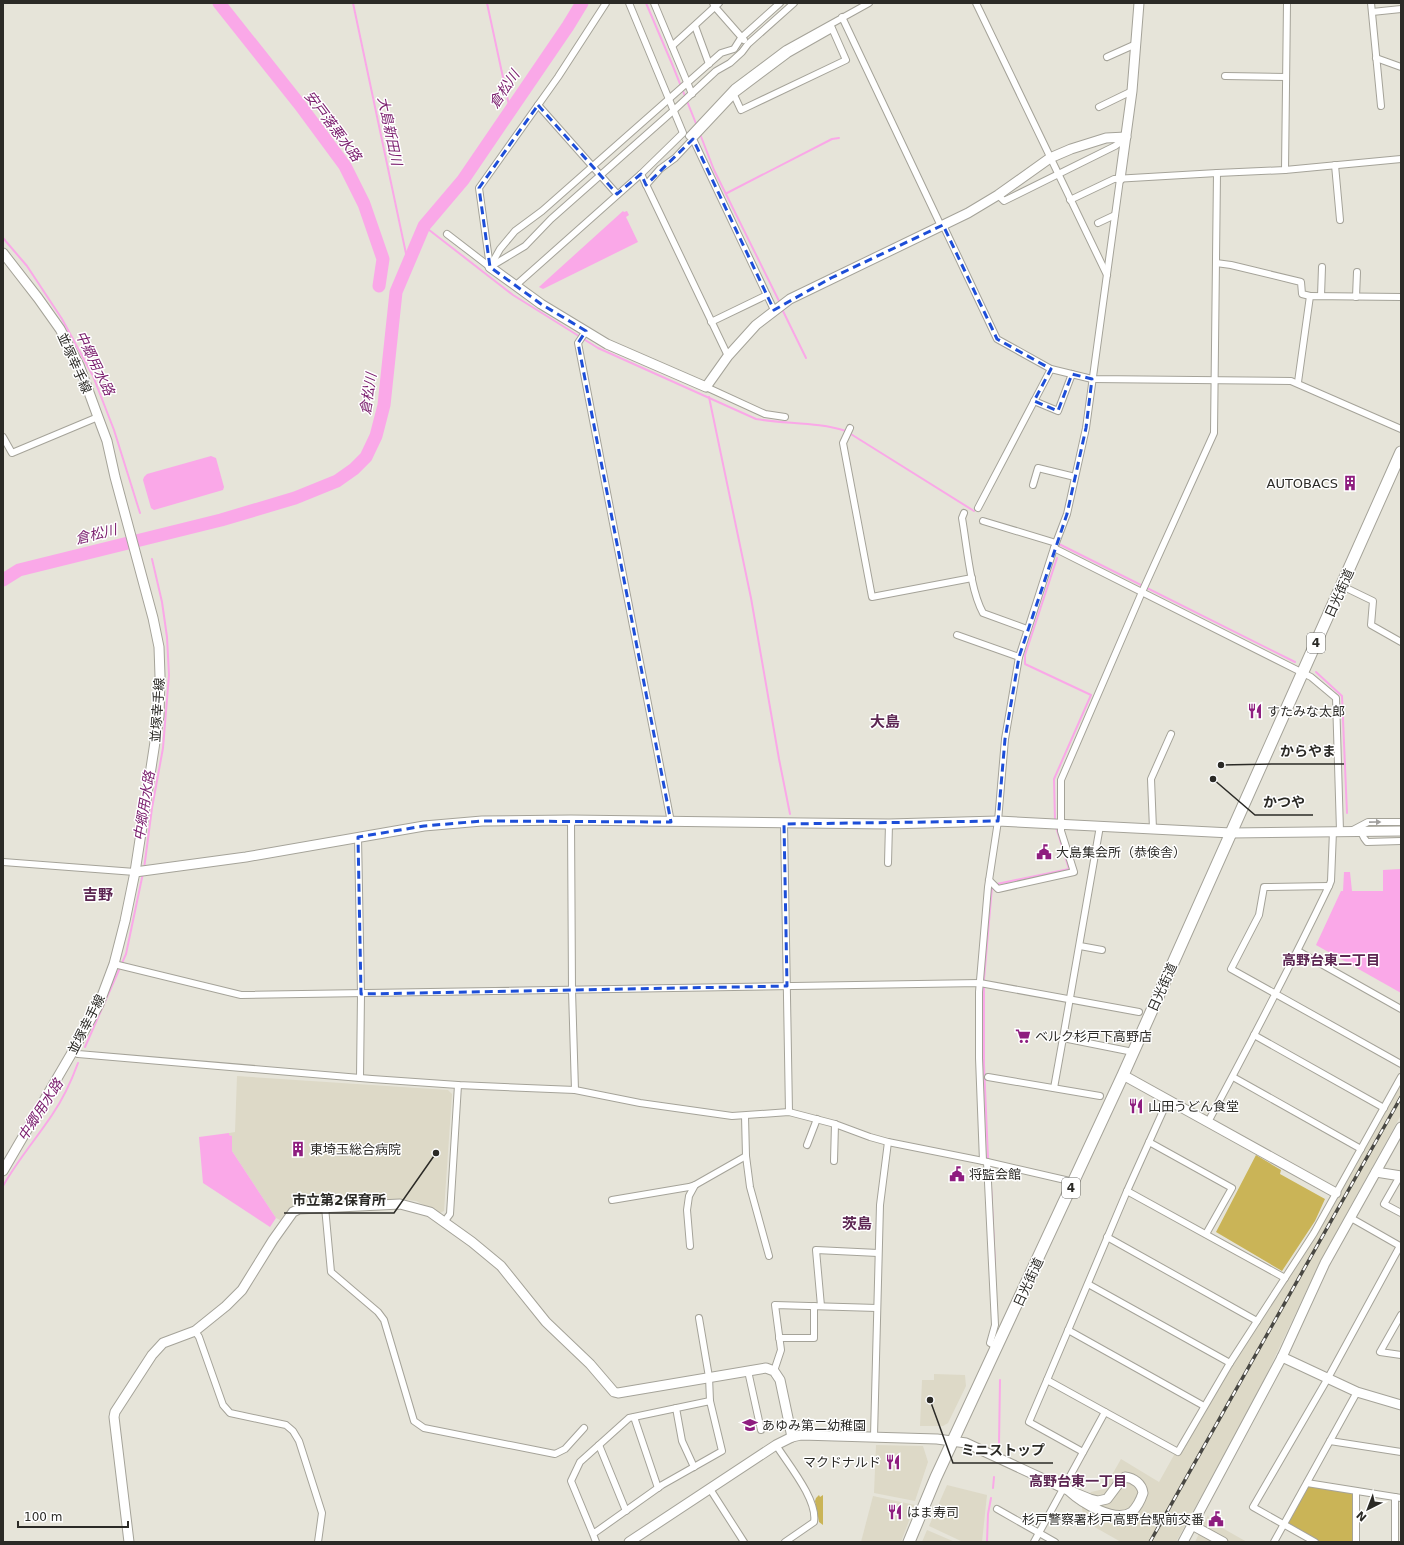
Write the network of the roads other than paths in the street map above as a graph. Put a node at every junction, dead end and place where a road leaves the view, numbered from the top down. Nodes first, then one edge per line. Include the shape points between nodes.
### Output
1 (606, 3) edge
2 (629, 3) edge
3 (654, 3) edge
4 (780, 3) edge
5 (794, 3) edge
6 (869, 3) edge
7 (976, 3) edge
8 (1138, 3) edge
9 (1287, 3) edge
10 (1371, 3) edge
11 (716, 4) edge
12 (1401, 9) edge
13 (1372, 12) junction
14 (842, 17) junction
15 (695, 26) junction
16 (831, 27) junction
17 (741, 38) junction
18 (748, 44) junction
19 (1136, 44) junction
20 (672, 46) junction
21 (721, 53) junction
22 (1107, 58) dead end
23 (1376, 58) junction
24 (730, 63) junction
25 (710, 64) junction
26 (1401, 67) edge
27 (1225, 76) dead end
28 (1286, 77) junction
29 (687, 83) junction
30 (1132, 91) junction
31 (692, 94) junction
32 (734, 95) junction
33 (669, 100) junction
34 (538, 105) junction
35 (1381, 106) dead end
36 (1099, 107) dead end
37 (673, 111) junction
38 (688, 136) junction
39 (1126, 137) junction
40 (1050, 158) junction
41 (1401, 159) edge
42 (1335, 165) junction
43 (592, 167) junction
44 (1284, 170) junction
45 (640, 174) junction
46 (1058, 174) junction
47 (1217, 174) junction
48 (600, 176) junction
49 (1120, 179) junction
50 (646, 184) junction
51 (617, 194) junction
52 (998, 195) junction
53 (1070, 200) junction
54 (1115, 215) junction
55 (1340, 220) dead end
56 (1098, 223) dead end
57 (942, 225) junction
58 (447, 234) dead end
59 (3, 253) edge
60 (1216, 263) junction
61 (490, 267) junction
62 (1322, 267) dead end
63 (1357, 272) dead end
64 (1107, 275) junction
65 (515, 286) junction
66 (767, 296) junction
67 (1310, 296) junction
68 (1321, 296) junction
69 (1356, 297) junction
70 (1401, 297) edge
71 (774, 310) junction
72 (711, 322) junction
73 (586, 331) junction
74 (728, 356) junction
75 (1051, 368) junction
76 (1072, 374) junction
77 (1092, 379) junction
78 (1214, 381) junction
79 (1298, 382) junction
80 (706, 387) junction
81 (1034, 401) junction
82 (98, 416) junction
83 (786, 417) dead end
84 (850, 428) dead end
85 (1401, 430) edge
86 (3, 437) edge
87 (1401, 452) edge
88 (1075, 477) junction
89 (1033, 485) dead end
90 (978, 508) dead end
91 (964, 513) dead end
92 (983, 521) dead end
93 (1055, 546) junction
94 (972, 578) junction
95 (1342, 586) junction
96 (1142, 592) junction
97 (1028, 630) junction
98 (957, 635) dead end
99 (1401, 642) edge
100 (1019, 657) junction
101 (1302, 672) junction
102 (1171, 734) dead end
103 (571, 820) junction
104 (998, 821) junction
105 (671, 822) junction
106 (1401, 822) edge
107 (1060, 823) junction
108 (784, 824) junction
109 (889, 824) junction
110 (1100, 826) junction
111 (1153, 829) junction
112 (1337, 831) junction
113 (1351, 831) junction
114 (1401, 831) edge
115 (1361, 832) junction
116 (1231, 833) junction
117 (358, 837) junction
118 (1401, 842) edge
119 (3, 862) edge
120 (888, 863) dead end
121 (135, 872) junction
122 (990, 880) junction
123 (1329, 886) junction
124 (1080, 946) junction
125 (1102, 950) dead end
126 (1298, 951) junction
127 (114, 964) junction
128 (980, 983) junction
129 (788, 986) junction
130 (572, 990) junction
131 (361, 994) junction
132 (1275, 994) junction
133 (1070, 1000) junction
134 (1401, 1009) edge
135 (1139, 1012) dead end
136 (1254, 1035) junction
137 (1063, 1038) junction
138 (73, 1052) junction
139 (1133, 1052) junction
140 (1401, 1064) edge
141 (1123, 1075) junction
142 (988, 1076) dead end
143 (1233, 1077) junction
144 (1401, 1077) edge
145 (360, 1078) junction
146 (458, 1085) junction
147 (1054, 1088) junction
148 (575, 1090) junction
149 (1100, 1096) dead end
150 (1168, 1100) junction
151 (1384, 1108) junction
152 (789, 1112) junction
153 (745, 1116) junction
154 (817, 1119) junction
155 (1208, 1122) junction
156 (835, 1124) junction
157 (1401, 1127) edge
158 (888, 1142) junction
159 (1149, 1142) junction
160 (808, 1145) dead end
161 (1361, 1149) junction
162 (746, 1156) junction
163 (834, 1161) dead end
164 (985, 1162) junction
165 (3, 1171) edge
166 (1376, 1172) junction
167 (1400, 1176) edge
168 (1074, 1182) junction
169 (695, 1185) junction
170 (1127, 1191) junction
171 (1336, 1193) junction
172 (612, 1200) dead end
173 (325, 1207) junction
174 (1401, 1213) edge
175 (1350, 1218) junction
176 (444, 1222) junction
177 (1206, 1234) junction
178 (1107, 1237) junction
179 (690, 1246) dead end
180 (878, 1253) junction
181 (769, 1256) dead end
182 (1285, 1278) junction
183 (1088, 1284) junction
184 (814, 1306) junction
185 (822, 1306) junction
186 (877, 1308) junction
187 (1401, 1314) edge
188 (699, 1318) dead end
189 (1257, 1321) junction
190 (1068, 1330) junction
191 (197, 1334) junction
192 (779, 1338) junction
193 (997, 1347) junction
194 (1401, 1355) edge
195 (1282, 1357) junction
196 (1230, 1363) junction
197 (748, 1371) junction
198 (774, 1371) junction
199 (708, 1377) junction
200 (1328, 1378) junction
201 (1047, 1380) junction
202 (1357, 1392) junction
203 (710, 1401) junction
204 (1401, 1405) edge
205 (1204, 1406) junction
206 (676, 1408) junction
207 (1105, 1412) junction
208 (634, 1417) junction
209 (584, 1428) dead end
210 (761, 1430) dead end
211 (874, 1436) junction
212 (792, 1437) junction
213 (953, 1440) junction
214 (1330, 1440) junction
215 (599, 1445) junction
216 (776, 1445) junction
217 (1083, 1452) junction
218 (1401, 1452) edge
219 (694, 1467) junction
220 (1307, 1482) junction
221 (658, 1488) junction
222 (710, 1489) junction
223 (1066, 1489) junction
224 (1356, 1491) junction
225 (1110, 1496) junction
226 (1398, 1498) edge
227 (997, 1509) dead end
228 (626, 1511) junction
229 (1114, 1515) junction
230 (1283, 1524) junction
231 (1192, 1525) junction
232 (1039, 1533) junction
233 (593, 1534) junction
234 (1188, 1540) edge
235 (1218, 1541) edge
236 (129, 1542) edge
237 (318, 1542) edge
238 (596, 1542) edge
239 (629, 1542) edge
240 (744, 1542) edge
241 (785, 1542) edge
242 (909, 1542) edge
243 (1034, 1542) edge
244 (1055, 1542) edge
245 (1274, 1542) edge
246 (1314, 1542) edge
247 (1356, 1542) edge
248 (1395, 1542) edge

1 - 34 street
2 - 33 street
3 - 20 street
4 - 17 street
5 - 18 street
6 - 14 street
7 - 40 street
8 - 19 street
9 - 28 street
10 - 13 street
11 - 15 street
11 - 17 street
12 - 13 street
13 - 23 street
14 - 16 street
14 - 57 street
15 - 20 street
15 - 25 street
16 - 32 street via 788,54
16 - 32 street via 846,60 741,110
16 - 38 street via 786,49 734,88
17 - 18 street
17 - 21 street via 734,49
18 - 24 street
19 - 22 street
19 - 30 street
20 - 29 street
21 - 24 street
21 - 25 street
23 - 26 street
23 - 35 street
24 - 31 street via 716,71
25 - 29 street
27 - 28 street
28 - 44 street
29 - 31 street
29 - 33 street
30 - 36 street
30 - 39 street
31 - 37 street
32 - 38 street
33 - 37 street
33 - 43 street
34 - 43 street
34 - 61 street via 479,188
37 - 38 street
37 - 48 street
38 - 45 street
38 - 50 street via 675,158
38 - 66 street
39 - 40 street via 1106,138
39 - 46 street via 1115,146
39 - 49 street
40 - 46 street
40 - 52 street
41 - 42 street
42 - 44 street
42 - 55 street
43 - 48 street
43 - 61 street via 515,231 500,249
44 - 47 street
45 - 50 street
45 - 51 street
46 - 52 street via 1004,201
46 - 53 street
47 - 49 street
47 - 60 street
48 - 51 street
48 - 61 street via 525,246
49 - 53 street via 1114,179
49 - 54 street
50 - 72 street
51 - 65 street
52 - 57 street
53 - 64 street
54 - 56 street
54 - 64 street
57 - 71 street via 790,299
57 - 75 street via 998,339
58 - 61 street
59 - 82 street, 並塚幸手線 via 60,329 79,365
60 - 67 street via 1300,282 1302,294
60 - 78 street
61 - 65 street
62 - 68 street
63 - 69 street
64 - 77 street
65 - 73 street
66 - 71 street
66 - 72 street
67 - 68 street
67 - 79 street
68 - 69 street
69 - 70 street
71 - 74 street via 756,325
72 - 74 street
73 - 80 street via 607,344
73 - 105 street via 578,343
74 - 80 street
75 - 76 street
75 - 81 street
76 - 77 street
76 - 81 street via 1058,411
77 - 78 street
77 - 88 street via 1086,428
78 - 79 street
78 - 96 street via 1214,432
79 - 85 street
80 - 83 street via 765,414
81 - 90 street
82 - 86 street via 12,453
82 - 121 street, 並塚幸手線 via 107,441 159,647 159,716
84 - 94 street via 842,443 872,598
87 - 95 highway, 日光街道 / 4
88 - 89 street via 1038,468
88 - 93 street via 1067,514
91 - 94 street via 962,518
92 - 93 street
93 - 96 street
93 - 97 street
94 - 97 street via 983,613
95 - 99 street via 1374,601 1371,625
95 - 101 highway, 日光街道 / 4
96 - 101 street
96 - 107 street via 1061,780
97 - 100 street
98 - 100 street
100 - 104 street via 1005,739
101 - 112 street via 1336,698
101 - 116 highway, 日光街道 / 4
102 - 111 street via 1151,779
103 - 105 street
103 - 117 street via 461,822
103 - 130 street
104 - 107 street
104 - 109 street
104 - 122 street
105 - 108 street
113 -> 106 street via 1368,822
107 - 110 street
107 - 122 street via 1074,872 998,889
108 - 109 street
108 - 129 street
109 - 120 street
110 - 111 street
110 - 124 street
111 - 116 street
112 - 113 street
112 - 116 street
112 - 123 street
113 - 115 street
114 - 115 street
115 - 118 street via 1367,842
116 - 139 highway, 日光街道 / 4
117 - 121 street via 246,857
117 - 131 street
119 - 121 street
121 - 127 street, 並塚幸手線
122 - 128 street
123 - 126 street
123 - 132 street via 1264,887 1258,915 1231,969
124 - 125 street
124 - 133 street
126 - 132 street
126 - 134 street
127 - 131 street via 241,995
127 - 138 street, 並塚幸手線 via 99,1004
128 - 129 street
128 - 133 street
128 - 164 street via 979,1058
129 - 130 street
129 - 152 street
130 - 131 street
130 - 148 street
131 - 145 street
132 - 136 street
132 - 140 street
133 - 135 street
133 - 137 street
136 - 143 street
136 - 151 street
137 - 139 street
137 - 147 street
138 - 145 street
138 - 165 street, 並塚幸手線
139 - 141 highway, 日光街道 / 4
141 - 150 street
141 - 168 highway, 日光街道 / 4
142 - 147 street
143 - 155 street
143 - 161 street
144 - 151 street
145 - 146 street
146 - 148 street
146 - 176 street via 450,1214
147 - 149 street
148 - 153 street via 640,1103
150 - 155 street
150 - 159 street
151 - 161 street
152 - 153 street
152 - 154 street
153 - 162 street
154 - 156 street
154 - 160 street
155 - 171 street
156 - 158 street via 870,1138
156 - 163 street
157 - 166 street
158 - 164 street
158 - 180 street via 880,1205
159 - 170 street
159 - 177 street via 1232,1188
161 - 171 street
162 - 169 street
162 - 181 street via 750,1188
164 - 168 street
164 - 193 street via 995,1325 990,1343
166 - 167 street
166 - 175 street
167 - 174 street via 1384,1204
168 - 193 highway, 日光街道 / 4
169 - 172 street
169 - 179 street via 686,1210
170 - 177 street
170 - 178 street
171 - 182 street
173 - 176 street via 400,1204 422,1209
173 - 191 street via 299,1209 293,1212 242,1290
173 - 209 street via 331,1272 384,1320 417,1425 462,1437 555,1454 565,1449
175 - 195 street via 1325,1263
175 - 200 street via 1400,1246
176 - 199 street via 501,1266 546,1322 590,1364 614,1392
177 - 182 street
178 - 183 street
178 - 189 street
180 - 185 street via 816,1250
180 - 186 street
182 - 189 street
183 - 190 street
183 - 196 street
184 - 185 street
184 - 192 street via 814,1338
184 - 192 street via 775,1305
185 - 186 street
186 - 211 street
187 - 194 street via 1380,1352
188 - 199 street
189 - 196 street
190 - 201 street
190 - 205 street
191 - 236 street via 164,1343 152,1355 115,1412
191 - 237 street via 223,1405 230,1413 286,1425 294,1431 322,1513
192 - 198 street via 781,1350
193 - 213 highway, 日光街道 / 4
195 - 200 street
195 - 231 street
196 - 205 street
197 - 198 street via 766,1368
197 - 199 street
197 - 210 street
198 - 212 street via 780,1380
199 - 203 street
200 - 202 street
200 - 230 street via 1253,1507
201 - 207 street
201 - 217 street via 1029,1422
202 - 204 street
202 - 214 street
203 - 206 street
203 - 219 street via 722,1451
205 - 207 street via 1178,1452
206 - 208 street
206 - 219 street via 682,1441
207 - 217 street
208 - 215 street via 629,1418
208 - 221 street
211 - 212 street
211 - 213 street
212 - 216 street
213 - 223 street via 966,1442
213 - 242 highway, 日光街道 / 4
214 - 218 street
214 - 220 street
215 - 228 street
215 - 233 street via 580,1462 571,1481
216 - 222 street
216 - 241 street via 810,1498 815,1518 814,1522
217 - 223 street
219 - 221 street
220 - 224 street
220 - 230 street
221 - 228 street
222 - 239 street
222 - 240 street
223 - 225 street via 1094,1500 1103,1500
223 - 229 street via 1076,1497
223 - 232 street
224 - 226 street
224 - 247 street
225 - 229 street via 1110,1508
225 - 229 street via 1125,1477 1136,1480 1143,1489 1142,1497 1131,1512
226 - 248 street
227 - 232 street
228 - 233 street
230 - 245 street
230 - 246 street
231 - 234 street
231 - 235 street
232 - 243 street
232 - 244 street
233 - 238 street

